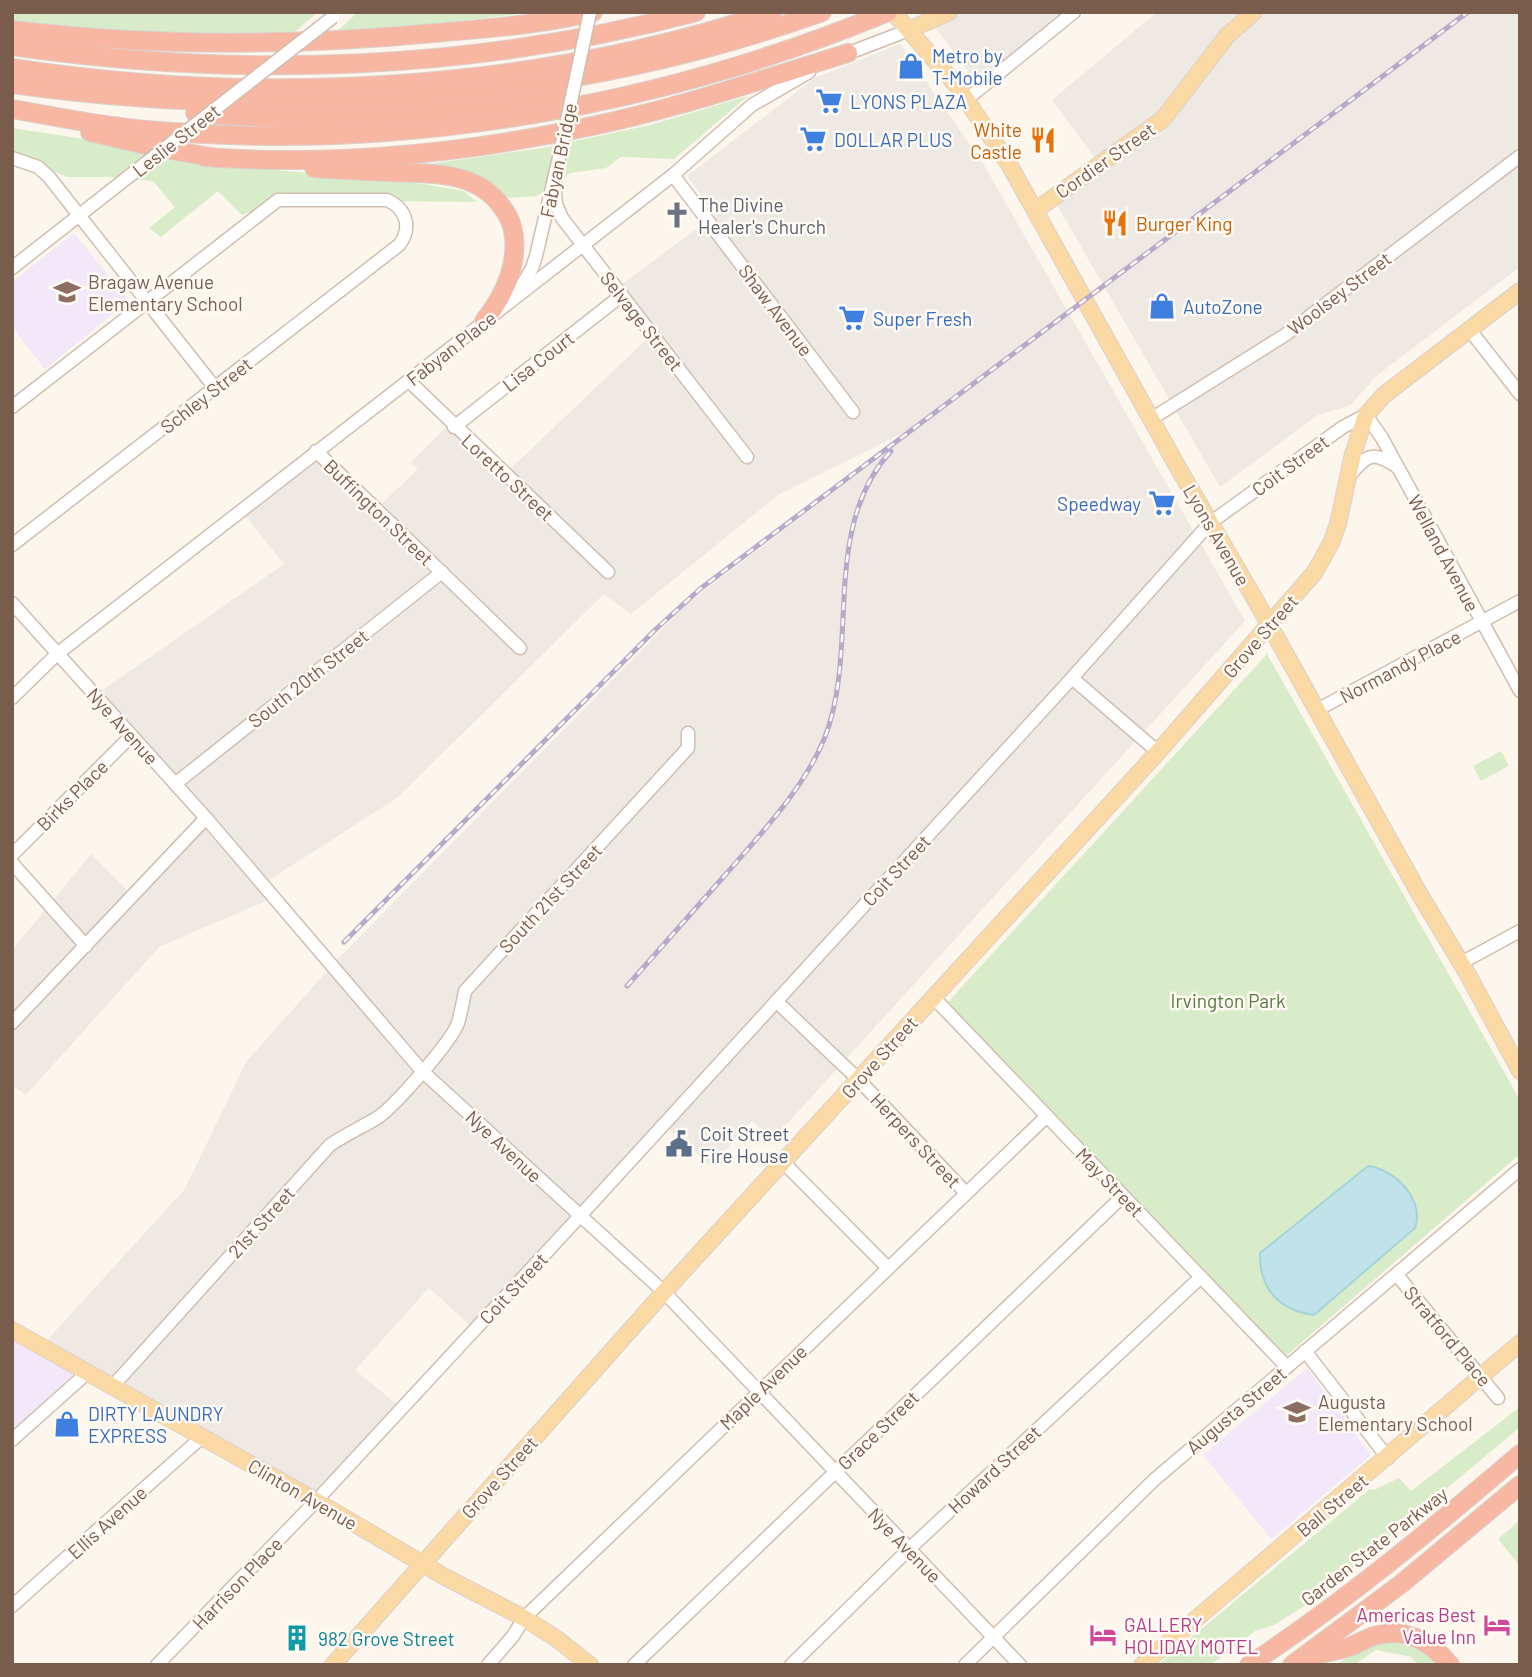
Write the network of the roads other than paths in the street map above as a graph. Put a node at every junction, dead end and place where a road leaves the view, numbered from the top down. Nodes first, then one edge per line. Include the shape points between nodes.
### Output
1 (592, 12) edge
2 (696, 12) edge
3 (772, 12) edge
4 (822, 12) edge
5 (891, 12) edge
6 (948, 12) edge
7 (1074, 12) edge
8 (1254, 12) edge
9 (337, 15) edge
10 (908, 29) junction
11 (12, 30) edge
12 (12, 46) edge
13 (786, 50) junction
14 (848, 54) junction
15 (12, 68) edge
16 (12, 85) edge
17 (967, 99) junction
18 (12, 109) edge
19 (58, 118) junction
20 (1520, 156) edge
21 (205, 157) junction
22 (12, 158) edge
23 (673, 175) junction
24 (554, 178) junction
25 (1036, 210) junction
26 (80, 215) junction
27 (583, 245) junction
28 (12, 268) edge
29 (1520, 291) edge
30 (622, 295) junction
31 (146, 301) junction
32 (510, 302) junction
33 (484, 321) junction
34 (1469, 329) junction
35 (409, 381) junction
36 (215, 388) junction
37 (1520, 394) edge
38 (12, 407) edge
39 (853, 412) dead end
40 (1366, 415) junction
41 (1151, 419) junction
42 (454, 427) junction
43 (316, 451) junction
44 (747, 457) dead end
45 (1399, 468) junction
46 (1347, 479) junction
47 (1210, 523) junction
48 (12, 545) edge
49 (442, 572) junction
50 (608, 572) dead end
51 (1520, 601) edge
52 (12, 603) edge
53 (1481, 623) junction
54 (1270, 625) junction
55 (520, 648) dead end
56 (57, 654) junction
57 (1072, 678) junction
58 (1520, 691) edge
59 (12, 698) edge
60 (1317, 710) junction
61 (688, 733) dead end
62 (131, 736) junction
63 (1158, 752) junction
64 (175, 784) junction
65 (206, 818) junction
66 (12, 855) edge
67 (12, 863) edge
68 (1520, 930) edge
69 (86, 946) junction
70 (1461, 963) junction
71 (933, 997) junction
72 (776, 1001) junction
73 (12, 1023) edge
74 (422, 1071) junction
75 (1520, 1071) edge
76 (859, 1080) junction
77 (1047, 1116) junction
78 (783, 1162) junction
79 (1520, 1169) edge
80 (965, 1192) junction
81 (1123, 1196) junction
82 (580, 1216) junction
83 (888, 1268) junction
84 (1397, 1275) junction
85 (1200, 1277) junction
86 (664, 1292) junction
87 (12, 1330) edge
88 (1520, 1343) edge
89 (1306, 1351) junction
90 (1287, 1367) junction
91 (87, 1373) junction
92 (1482, 1376) junction
93 (112, 1387) junction
94 (758, 1391) junction
95 (1498, 1398) dead end
96 (202, 1437) junction
97 (12, 1440) edge
98 (1520, 1454) edge
99 (1388, 1458) junction
100 (835, 1471) junction
101 (1520, 1485) edge
102 (316, 1501) junction
103 (909, 1549) junction
104 (421, 1563) junction
105 (12, 1606) edge
106 (524, 1618) junction
107 (993, 1637) junction
108 (1297, 1662) edge
109 (157, 1665) edge
110 (333, 1665) edge
111 (488, 1665) edge
112 (590, 1665) edge
113 (634, 1665) edge
114 (791, 1665) edge
115 (965, 1665) edge
116 (1020, 1665) edge
117 (1142, 1665) edge
118 (1249, 1665) edge
119 (1450, 1665) edge

1 - 11 highway via 500,27 278,43 142,42
1 - 24 street, Fabyan Bridge, bridge
2 - 12 highway via 534,46 358,64 182,64
3 - 15 highway via 661,43 569,62 382,84 205,86
4 - 16 highway via 715,46 608,71 436,96 223,103
5 - 10 main road, Lyons Avenue
5 - 13 highway
6 - 10 main road
7 - 17 street
8 - 25 main road, Cordier Street via 1227,36 1163,118
9 - 26 street, Leslie Street, bridge
10 - 14 street, Fabyan Place
10 - 17 main road, Lyons Avenue
13 - 16 highway via 536,100 349,120 170,111
13 - 19 highway via 684,81 592,102 407,129 231,135
14 - 21 highway via 658,110 536,137 366,156
14 - 23 street, Fabyan Place via 762,98
17 - 25 main road, Lyons Avenue
18 - 19 highway
19 - 21 highway via 100,136
20 - 41 street, Woolsey Street via 1285,334
21 - 33 highway via 290,167 446,175 478,185 501,206 514,239 508,280
22 - 26 street via 44,171
23 - 27 street, Fabyan Place
23 - 39 street, Shaw Avenue
24 - 27 street, Selvage Street via 559,214
24 - 32 street, Fabyan Bridge via 532,268
25 - 41 main road, Lyons Avenue
26 - 28 street, Leslie Street
26 - 31 street
27 - 30 street, Selvage Street
27 - 32 street, Fabyan Place
29 - 34 main road, Coit Street
30 - 42 street, Lisa Court
30 - 44 street, Selvage Street
31 - 36 street
31 - 36 street, Schley Street via 278,200 380,200 394,203 405,216 407,231 399,245
31 - 38 street
32 - 33 street, Fabyan Place
33 - 35 street, Fabyan Place
34 - 37 street
34 - 40 main road, Coit Street
35 - 42 street, Loretto Street
35 - 43 street, Fabyan Place
36 - 48 street, Schley Street
40 - 45 street, Welland Avenue
40 - 46 main road, Grove Street
40 - 47 street, Coit Street
41 - 47 main road, Lyons Avenue
42 - 50 street, Loretto Street
43 - 49 street, Buffington Street
43 - 56 street, Fabyan Place
45 - 46 street via 1374,456 1365,458
45 - 53 street, Welland Avenue
46 - 54 main road, Grove Street via 1338,524 1322,562
47 - 54 main road, Lyons Avenue
47 - 57 street, Coit Street
49 - 55 street, Buffington Street
49 - 64 street, South 20th Street
51 - 53 street, Normandy Place
52 - 56 street, Nye Avenue
53 - 58 street, Welland Avenue
53 - 60 street, Normandy Place
54 - 60 main road, Lyons Avenue
54 - 63 main road, Grove Street
56 - 59 street, Fabyan Place
56 - 62 street, Nye Avenue
57 - 63 street
57 - 72 street, Coit Street
60 - 70 main road, Lyons Avenue
61 - 74 street, South 21st Street via 688,748 465,991 458,1024
62 - 64 street, Nye Avenue
62 - 66 street, Birks Place
63 - 71 main road, Grove Street
64 - 65 street, Nye Avenue
65 - 69 street
65 - 74 street, Nye Avenue
67 - 69 street
68 - 70 street
69 - 73 street
70 - 75 main road, Lyons Avenue
71 - 76 main road, Grove Street
71 - 77 street, May Street
72 - 76 street, Herpers Street
72 - 82 street, Coit Street
74 - 82 street, Nye Avenue
74 - 93 street, 21st Street via 379,1117 330,1145
76 - 78 main road, Grove Street
76 - 80 street, Herpers Street
77 - 80 street, Maple Avenue
77 - 81 street, May Street
78 - 83 street
78 - 86 main road, Grove Street
79 - 84 street, Augusta Street
80 - 83 street, Maple Avenue
81 - 85 street, May Street
81 - 100 street, Grace Street
82 - 86 street, Nye Avenue
82 - 102 street, Coit Street
83 - 94 street, Maple Avenue
84 - 89 street, Augusta Street
84 - 92 street, Stratford Place
85 - 90 street, May Street
85 - 103 street, Howard Street
86 - 94 street, Nye Avenue
86 - 104 main road, Grove Street
87 - 91 main road, Clinton Avenue
88 - 92 main road, Ball Street
89 - 90 street, Augusta Street
89 - 99 street
90 - 107 street, Augusta Street via 1154,1480
91 - 93 main road, Clinton Avenue
91 - 97 street
92 - 95 street, Stratford Place
92 - 99 main road, Ball Street
93 - 96 main road, Clinton Avenue
94 - 100 street, Nye Avenue
94 - 106 street, Maple Avenue
96 - 102 main road, Clinton Avenue
96 - 105 street, Ellis Avenue
98 - 118 highway, Garden State Parkway via 1390,1564
99 - 117 main road, Ball Street
100 - 103 street, Nye Avenue
100 - 113 street, Grace Street
101 - 108 highway via 1401,1584
102 - 104 main road, Clinton Avenue
102 - 109 street, Harrison Place
103 - 107 street, Nye Avenue
103 - 114 street, Howard Street
104 - 106 main road, Clinton Avenue
104 - 110 main road, Grove Street
106 - 111 street, Maple Avenue
106 - 112 main road, Clinton Avenue
107 - 115 street, Augusta Street
107 - 116 street, Nye Avenue
108 - 119 highway via 1380,1634 1396,1633 1428,1643

